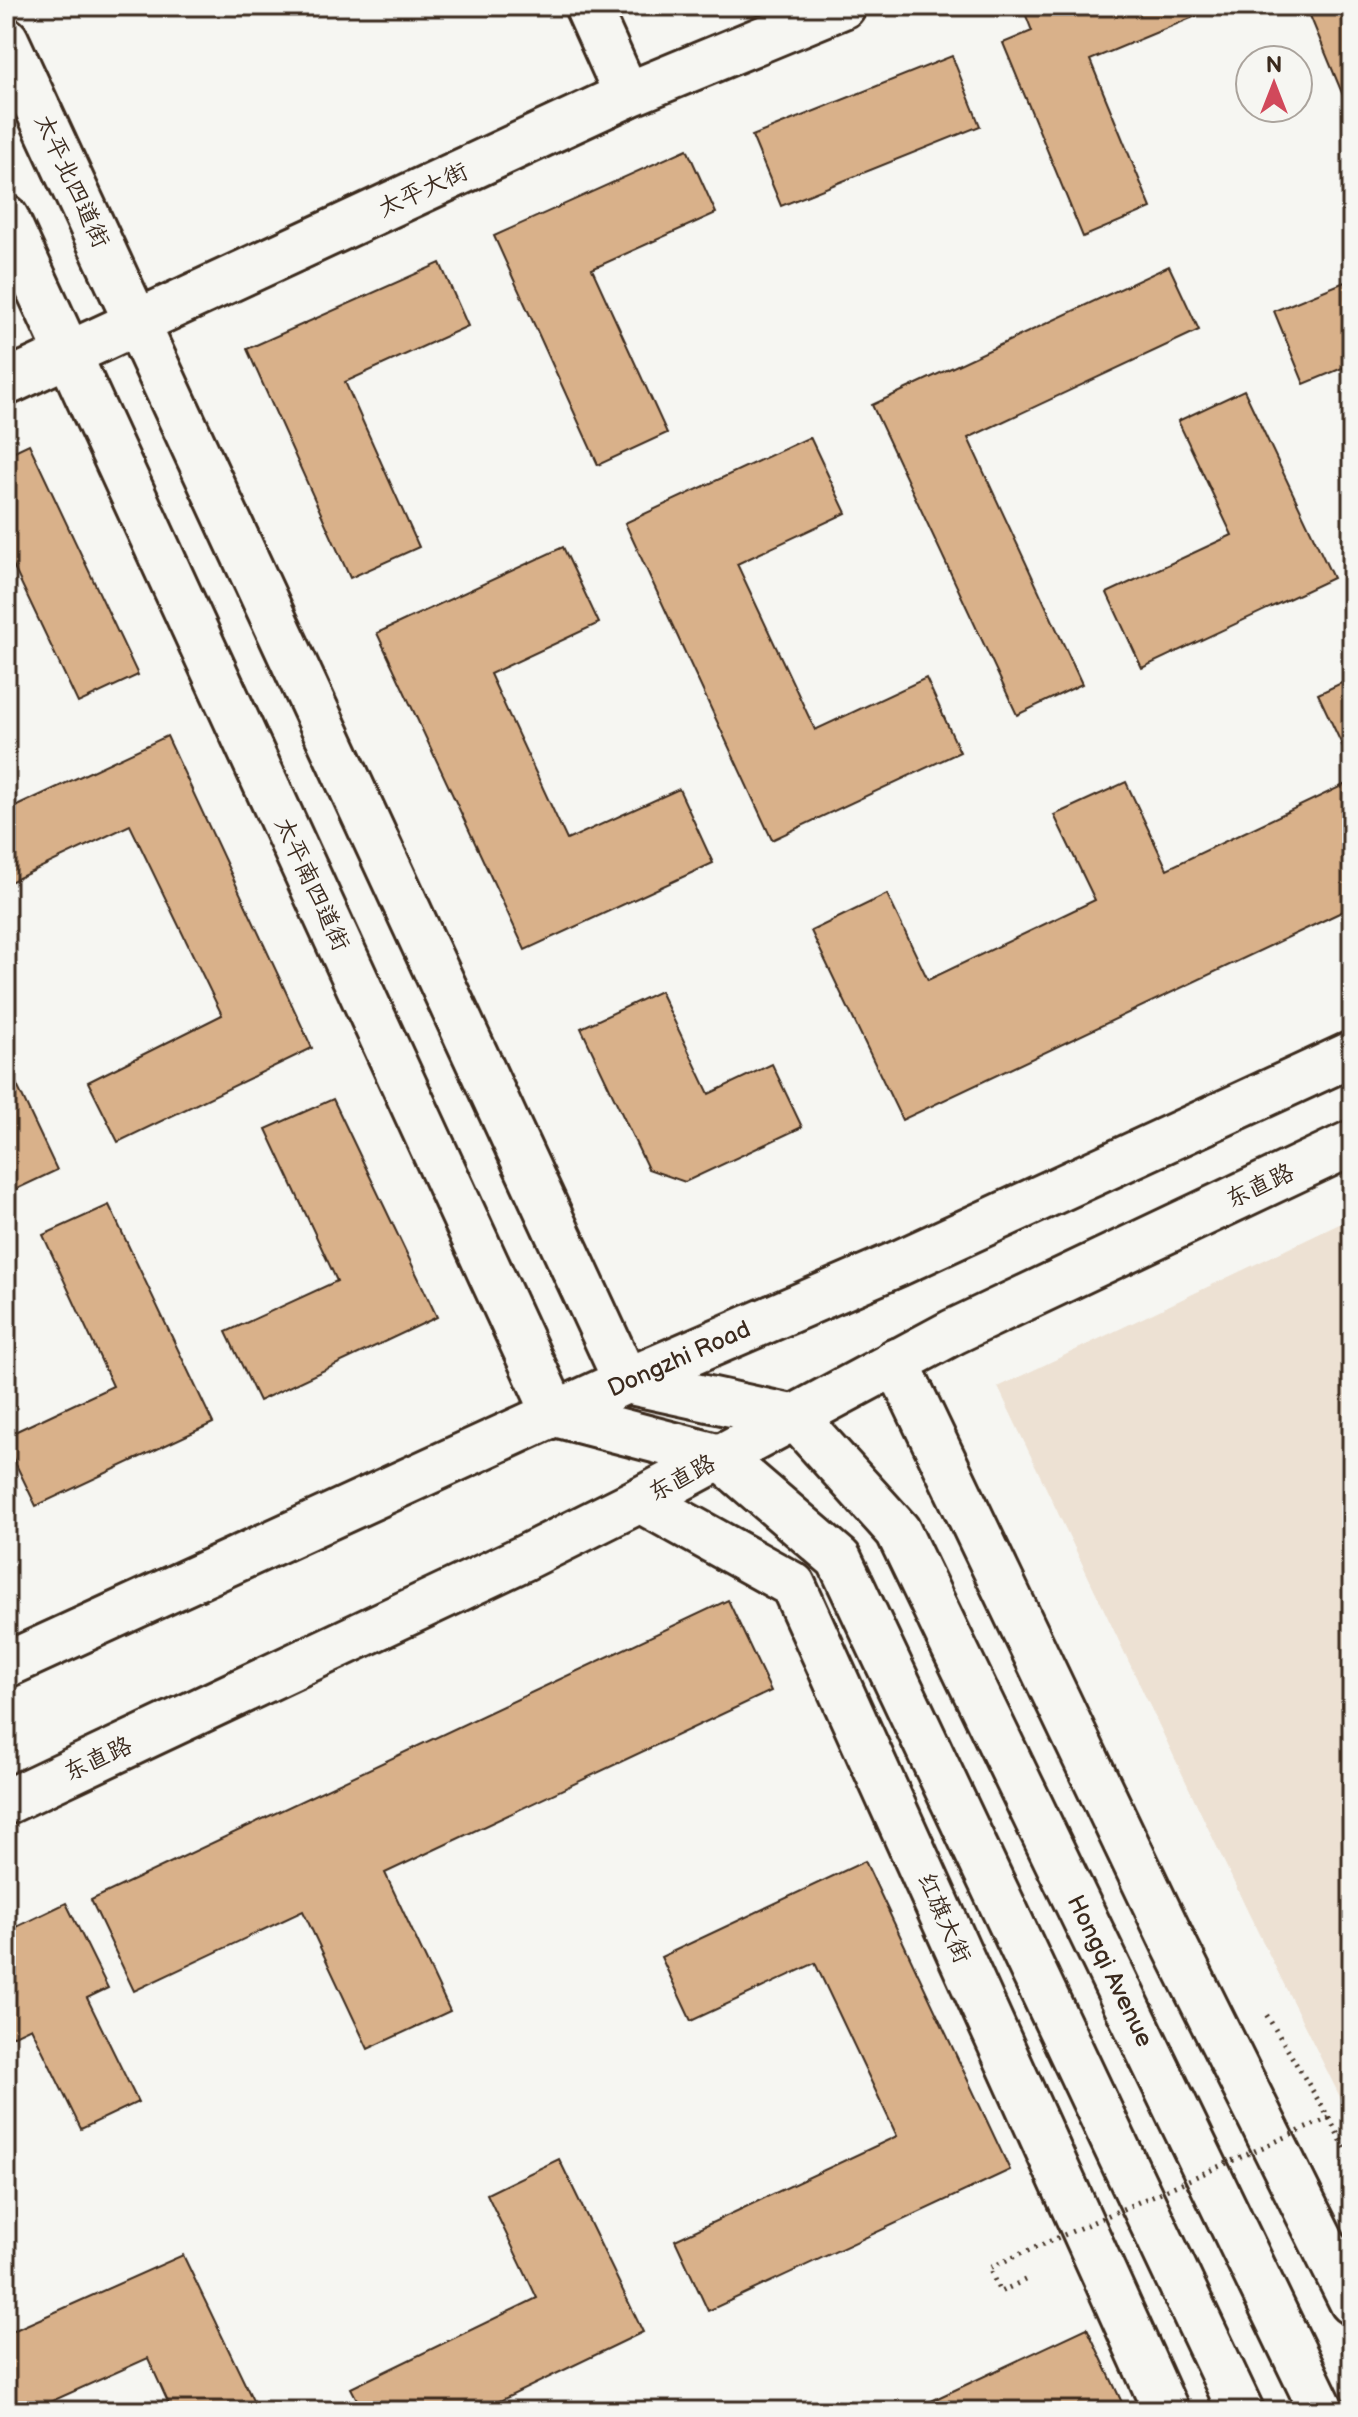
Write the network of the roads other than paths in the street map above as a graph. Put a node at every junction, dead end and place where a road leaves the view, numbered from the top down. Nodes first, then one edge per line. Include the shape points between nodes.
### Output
1 (587, 6) edge
2 (843, 6) edge
3 (6, 40) edge
4 (627, 95) junction
5 (6, 218) edge
6 (139, 323) junction
7 (69, 354) junction
8 (6, 383) edge
9 (1352, 1054) edge
10 (1352, 1143) edge
11 (896, 1361) junction
12 (626, 1381) junction
13 (555, 1414) junction
14 (796, 1418) junction
15 (720, 1457) junction
16 (640, 1500) junction
17 (6, 1665) edge
18 (6, 1802) edge
19 (1352, 2302) edge
20 (1166, 2411) edge
21 (1241, 2411) edge
22 (1322, 2411) edge

1 - 4 main road
2 - 4 main road, 太平大街
3 - 6 main road, 太平北四道街
4 - 6 main road, 太平大街
5 - 7 main road
6 - 7 main road, 太平大街
6 - 12 main road
7 - 8 main road, 太平大街
7 - 13 main road, 太平南四道街
9 - 12 main road, Dongzhi Road via 897,1264
10 - 11 main road, 东直路
11 - 14 main road, 东直路
11 - 19 main road via 1176,1948
12 - 13 main road, Dongzhi Road
12 - 14 main road
13 - 15 main road
13 - 17 main road, Dongzhi Road
14 - 15 main road, 东直路
14 - 22 main road, Hongqi Avenue via 898,1531
15 - 16 main road, 东直路
15 - 21 main road via 839,1559
16 - 18 main road, 东直路
16 - 20 main road, 红旗大街 via 793,1585

